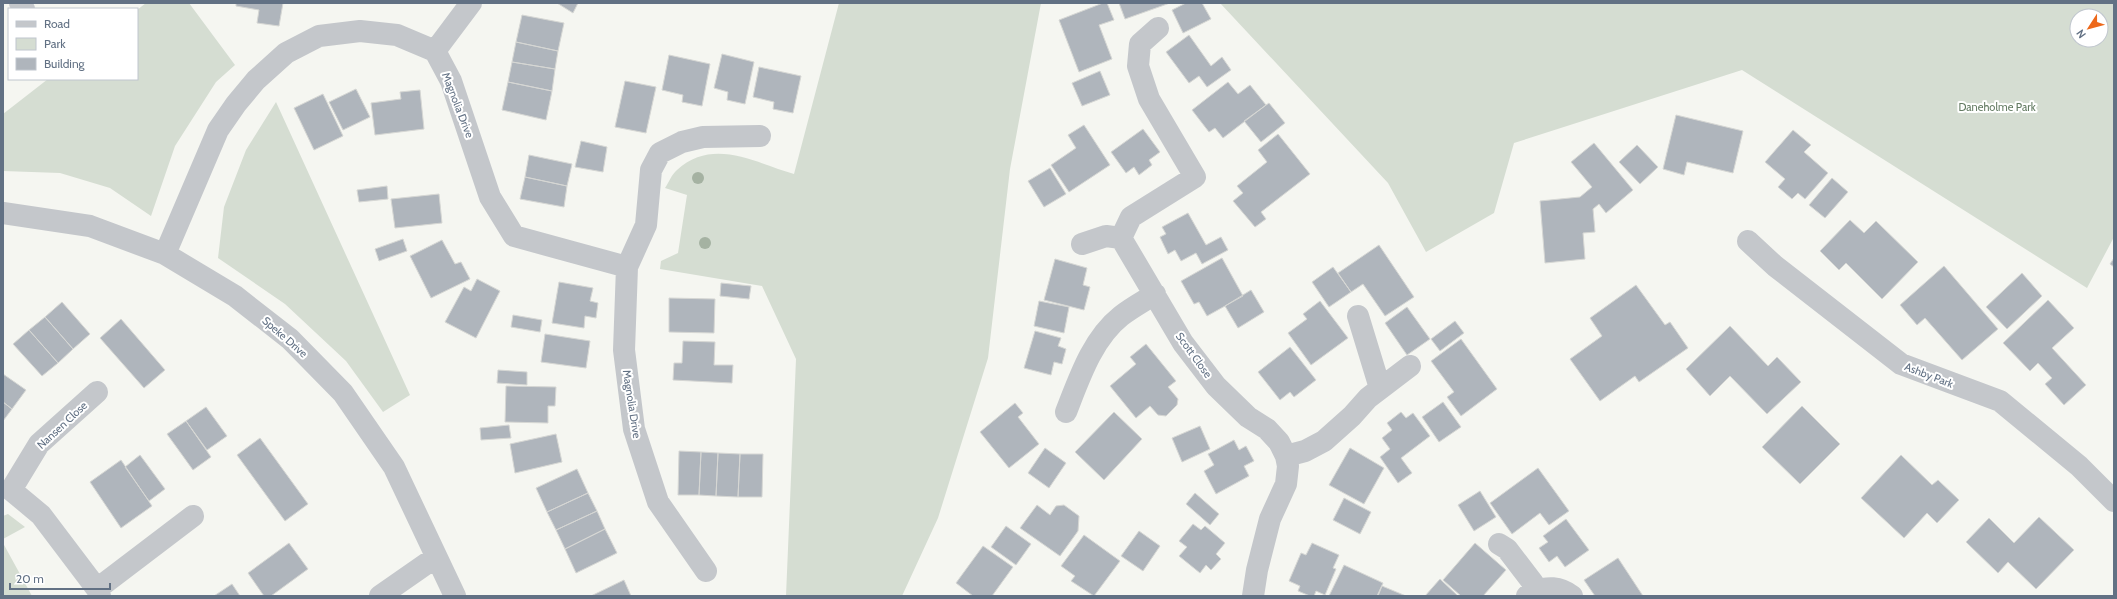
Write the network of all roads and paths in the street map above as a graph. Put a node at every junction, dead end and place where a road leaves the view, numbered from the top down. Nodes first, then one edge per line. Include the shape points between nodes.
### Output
1 (471, 3) edge
2 (1158, 28) dead end
3 (435, 51) junction
4 (760, 136) dead end
5 (3, 214) edge
6 (1121, 238) junction
7 (1748, 241) dead end
8 (1082, 244) dead end
9 (165, 254) junction
10 (627, 267) junction
11 (1155, 294) junction
12 (1358, 316) dead end
13 (1410, 366) dead end
14 (1380, 388) junction
15 (97, 392) dead end
16 (1066, 412) dead end
17 (1286, 456) junction
18 (7, 491) edge
19 (2114, 501) edge
20 (193, 516) dead end
21 (1499, 544) dead end
22 (436, 557) junction
23 (706, 571) dead end
24 (98, 592) edge
25 (1529, 593) edge
26 (380, 596) edge
27 (455, 596) edge
28 (1253, 596) edge
29 (1572, 596) edge

1 - 3 street
2 - 6 street via 1140,44 1138,66 1148,99 1195,177 1131,217
3 - 9 street via 397,35 360,31 319,36 286,53 256,80 218,130
3 - 10 street, Magnolia Drive via 451,81 490,197 514,236
4 - 10 street, Magnolia Drive via 703,137 660,153 651,170 646,225
5 - 9 street, Speke Drive via 90,226
6 - 8 street via 1106,236
6 - 11 street, Scott Close
7 - 19 street, Ashby Park via 1775,266 1901,364 2000,401 2079,466
9 - 22 street, Speke Drive via 235,296 284,334 343,393 394,467
10 - 23 street, Magnolia Drive via 624,350 634,429 658,502
11 - 16 street via 1120,316 1099,340
11 - 17 street, Scott Close via 1183,343 1216,386 1248,417 1267,429 1280,442
12 - 14 street
13 - 14 street
14 - 17 street via 1324,441
15 - 18 street, Nansen Close via 39,444
17 - 28 street, Scott Close via 1286,484 1270,519
18 - 24 street, Nansen Close via 41,515
20 - 24 street, Nansen Close
21 - 25 street via 1507,549 1533,583
22 - 26 street
22 - 27 street, Speke Drive
25 - 29 street via 1546,587 1562,589

